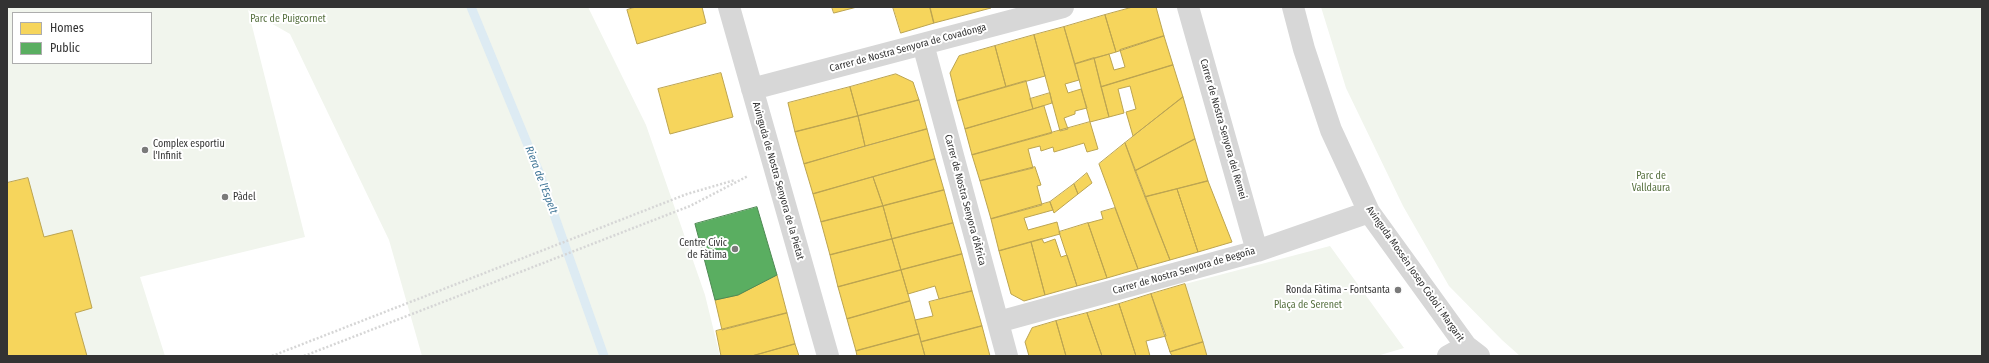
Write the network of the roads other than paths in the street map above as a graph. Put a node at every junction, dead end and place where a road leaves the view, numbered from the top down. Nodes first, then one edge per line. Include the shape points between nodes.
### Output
1 (729, 7) edge
2 (1063, 7) edge
3 (1188, 7) edge
4 (1293, 7) edge
5 (923, 44) junction
6 (752, 89) junction
7 (1369, 212) junction
8 (1257, 251) junction
9 (998, 322) junction
10 (1464, 353) edge
11 (828, 356) edge
12 (1007, 356) edge

1 - 6 street, Avinguda de Nostra Senyora de la Pietat
2 - 5 street, Carrer de Nostra Senyora de Covadonga
3 - 8 street, Carrer de Nostra Senyora del Remei
4 - 7 street, Avinguda Mossèn Josep Còdol i Margarit via 1331,130
5 - 6 street, Carrer de Nostra Senyora de Covadonga
5 - 9 street, Carrer de Nostra Senyora d'Àfrica
6 - 11 street, Avinguda de Nostra Senyora de la Pietat
7 - 8 street, Carrer de Nostra Senyora de Begoña
7 - 10 street, Avinguda Mossèn Josep Còdol i Margarit
8 - 9 street, Carrer de Nostra Senyora de Begoña
9 - 12 street, Carrer de Nostra Senyora d'Àfrica

